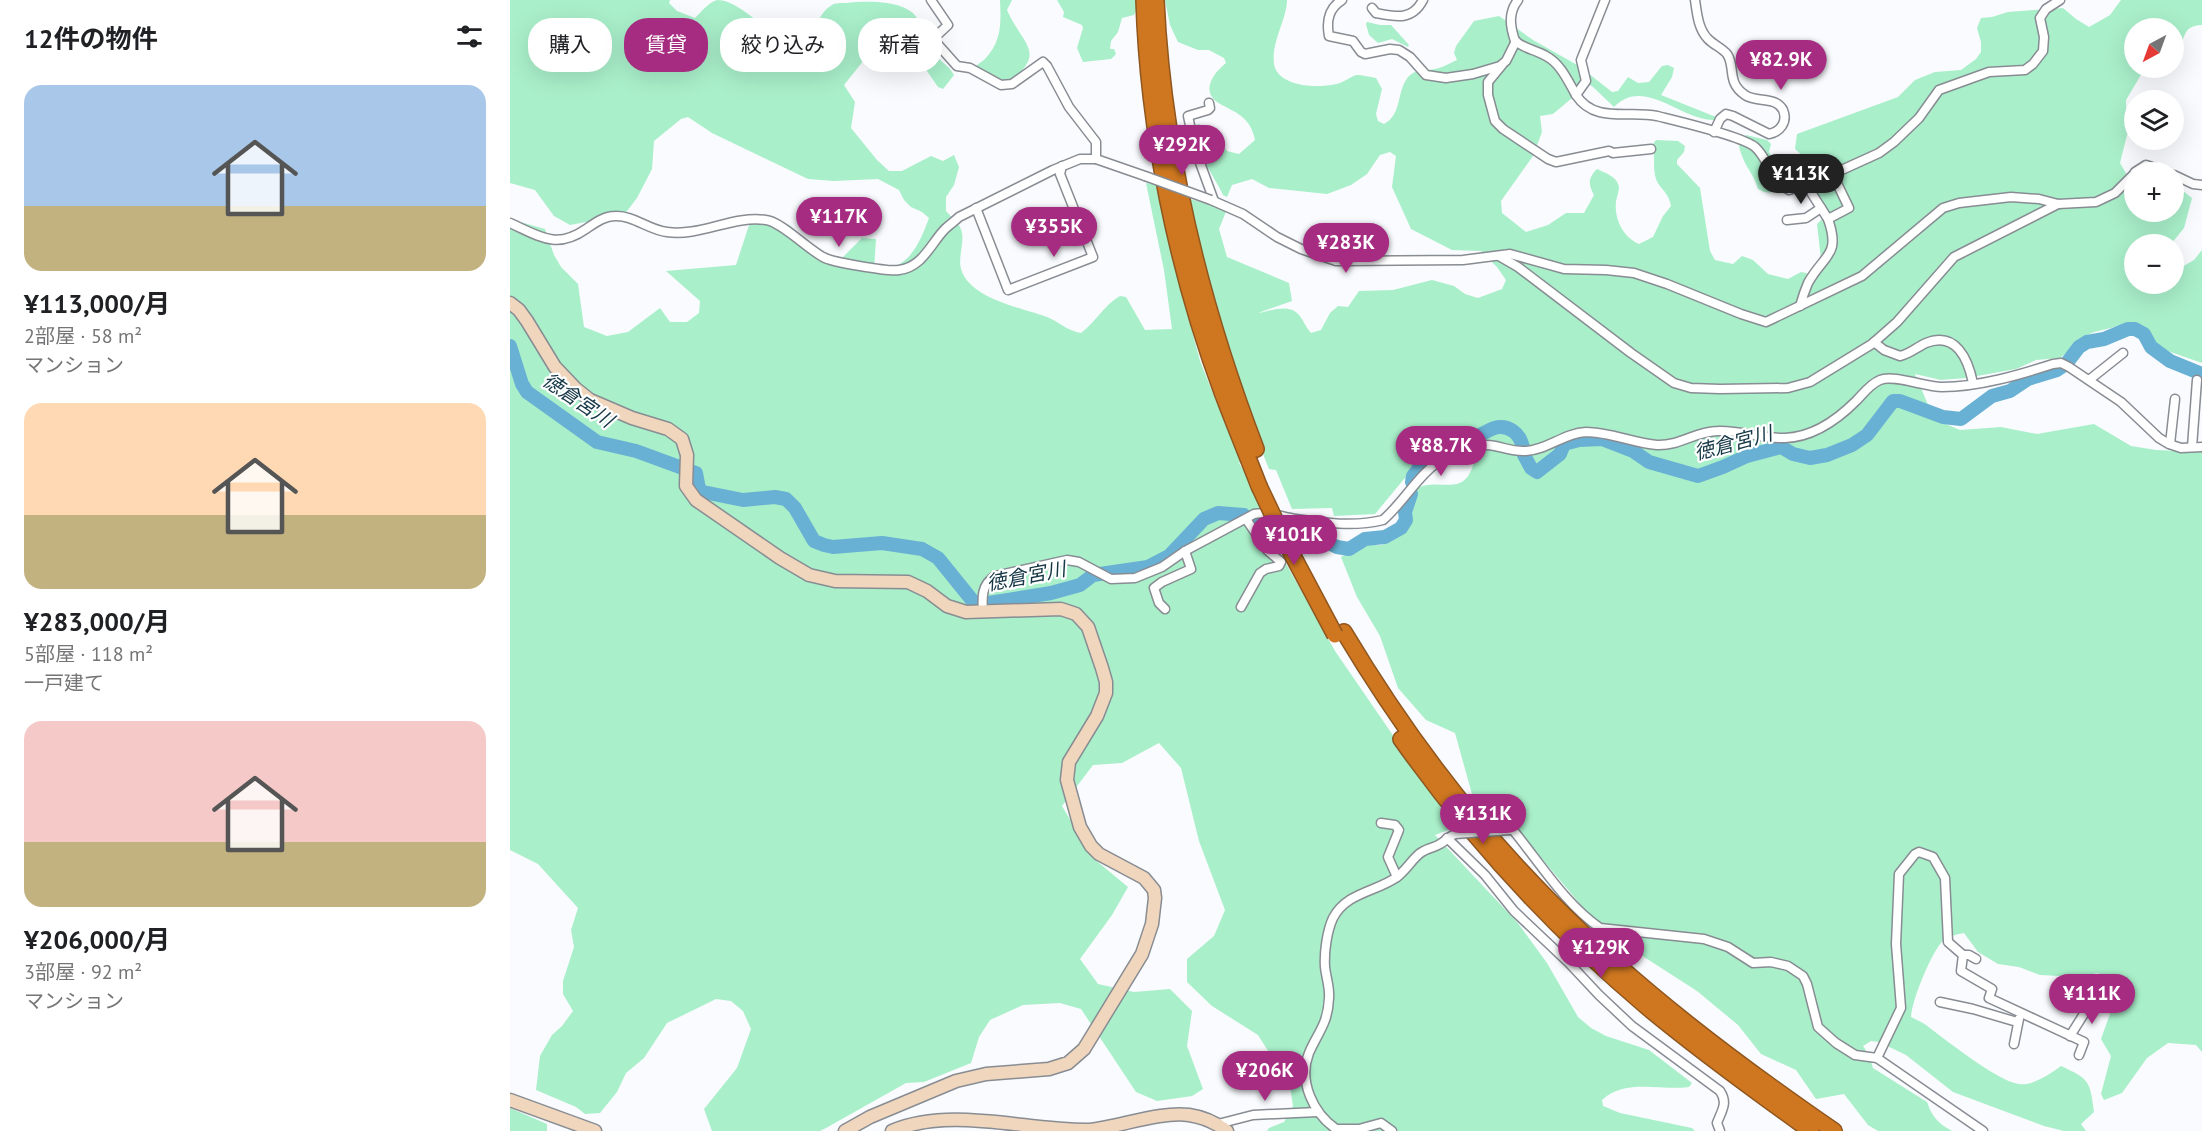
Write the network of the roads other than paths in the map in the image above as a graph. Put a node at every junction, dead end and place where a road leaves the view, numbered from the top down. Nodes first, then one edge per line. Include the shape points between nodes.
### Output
1 (1342, 0) edge
2 (1423, 0) edge
3 (1518, 0) edge
4 (1605, 0) edge
5 (1695, 0) edge
6 (2060, 0) edge
7 (928, 2) edge
8 (1150, 2) edge
9 (1372, 8) dead end
10 (1516, 41) junction
11 (1502, 65) junction
12 (1576, 95) junction
13 (1209, 103) dead end
14 (1714, 132) junction
15 (1651, 150) dead end
16 (1096, 159) junction
17 (1062, 166) junction
18 (1833, 175) junction
19 (2184, 180) edge
20 (2124, 185) edge
21 (2202, 185) edge
22 (1807, 186) junction
23 (1213, 200) junction
24 (2058, 204) junction
25 (976, 208) junction
26 (1821, 208) junction
27 (1828, 219) junction
28 (1787, 220) dead end
29 (510, 223) edge
30 (1499, 255) junction
31 (510, 303) edge
32 (1800, 306) junction
33 (1874, 342) junction
34 (2122, 352) dead end
35 (2089, 380) junction
36 (2197, 380) dead end
37 (1973, 383) junction
38 (2175, 399) dead end
39 (2198, 420) edge
40 (2170, 444) junction
41 (2192, 447) junction
42 (2202, 447) edge
43 (1246, 519) junction
44 (1185, 551) junction
45 (1241, 607) dead end
46 (1165, 609) dead end
47 (983, 613) junction
48 (1340, 633) junction
49 (1381, 823) dead end
50 (1451, 836) junction
51 (1397, 877) junction
52 (1963, 955) junction
53 (1976, 959) dead end
54 (2092, 1001) dead end
55 (1940, 1002) dead end
56 (2021, 1013) junction
57 (2017, 1022) junction
58 (2070, 1036) junction
59 (2014, 1044) dead end
60 (2079, 1055) dead end
61 (1877, 1058) junction
62 (511, 1100) edge
63 (1317, 1112) junction
64 (1131, 1127) edge
65 (1222, 1128) edge
66 (595, 1131) edge
67 (845, 1131) edge
68 (892, 1131) edge
69 (1086, 1131) edge
70 (1392, 1131) edge
71 (1720, 1131) edge
72 (1811, 1131) edge
73 (1834, 1131) edge
74 (1983, 1131) edge

1 - 11 street via 1330,11 1329,36 1353,42 1365,54 1399,50 1432,77 1464,76
2 - 9 street via 1418,10 1401,16 1376,13
3 - 10 street via 1510,16
4 - 12 street via 1581,60 1586,81
5 - 14 street via 1700,27 1708,40 1727,54 1740,91 1751,98 1775,102 1783,110 1779,130 1769,134 1726,114
6 - 18 street via 2040,18 2043,51 2033,64 2025,70 1989,72 1939,90 1919,118 1894,142 1871,158
7 - 16 street via 948,25 933,39 957,66 970,68 1002,85 1012,84 1043,62 1069,107 1096,142
8 - 48 highway, bridge via 1157,134 1187,282 1222,392 1290,551
10 - 11 street
10 - 12 street via 1556,63
11 - 15 street via 1488,82 1496,121 1548,159 1556,162 1609,151
12 - 14 street via 1589,108 1604,113 1651,115
13 - 23 street via 1208,110 1188,116
14 - 22 street via 1752,145 1784,188
16 - 17 street via 1080,159
16 - 23 street, bridge
17 - 25 street
17 - 25 street via 1060,174 1093,257 1008,290
18 - 22 street
18 - 27 street via 1849,208
19 - 21 street
20 - 24 street via 2115,194 2096,202
22 - 26 street
23 - 30 street via 1301,249 1336,261 1463,260
24 - 32 street via 2010,197 1943,208 1862,276
24 - 33 street via 1954,257 1897,322
25 - 29 street via 944,230 919,261 900,270 825,259 769,220 755,219 680,233 613,216 566,240 543,238
26 - 27 street
26 - 28 street via 1806,218
27 - 32 street via 1834,240 1830,254 1808,283
30 - 32 street via 1509,254 1564,269 1634,273 1761,322
30 - 33 street via 1631,353 1683,386 1797,387
31 - 47 street via 527,321 555,367 590,400 662,427 682,439 687,455 686,486 696,500 780,558 822,579 908,582 955,610
33 - 37 street via 1900,357 1927,343 1950,342 1965,355
34 - 35 street
35 - 37 street via 2061,363
35 - 40 street
36 - 39 street
37 - 43 street via 1944,387 1890,378 1879,380 1827,424 1786,438 1719,430 1655,445 1601,432 1582,432 1537,450 1479,446 1444,457 1383,520 1348,524 1262,513
38 - 40 street
39 - 41 street
40 - 41 street
41 - 42 street
43 - 44 street
43 - 45 street via 1267,550 1281,562 1260,573
44 - 46 street via 1191,569 1154,588
44 - 47 street via 1162,567 1135,578 1111,579 1067,560 995,576 983,591
47 - 67 street via 1061,609 1076,614 1088,627 1106,693 1069,762 1067,780 1080,827 1091,846 1144,879 1154,890 1148,942 1084,1048 1068,1063 956,1081
48 - 72 highway via 1387,718 1415,758 1489,852 1543,910 1647,1006
48 - 73 highway via 1423,752 1497,844 1551,902 1654,997
49 - 51 street via 1395,825 1399,830 1388,857
50 - 51 street via 1420,853
50 - 61 street, bridge via 1513,830 1570,901 1600,928 1704,939 1728,947 1753,963 1788,966 1808,984 1818,1028 1855,1055
50 - 71 street via 1514,911 1599,995 1632,1026 1720,1091 1725,1105 1717,1123
51 - 63 street via 1357,894 1334,917 1325,952 1328,1012 1306,1069
52 - 53 street
52 - 56 street via 1961,971 1992,989 1989,998
52 - 61 street via 1948,942 1945,878 1933,857 1919,852 1899,874 1896,944 1901,1008
54 - 58 street
55 - 57 street
56 - 57 street
56 - 58 street
57 - 59 street
58 - 60 street via 2084,1042
61 - 74 street
62 - 66 street
63 - 65 street via 1252,1115
63 - 70 street via 1336,1130 1381,1124
64 - 65 street via 1178,1115 1204,1119
64 - 69 street
68 - 69 street via 906,1125 945,1122

